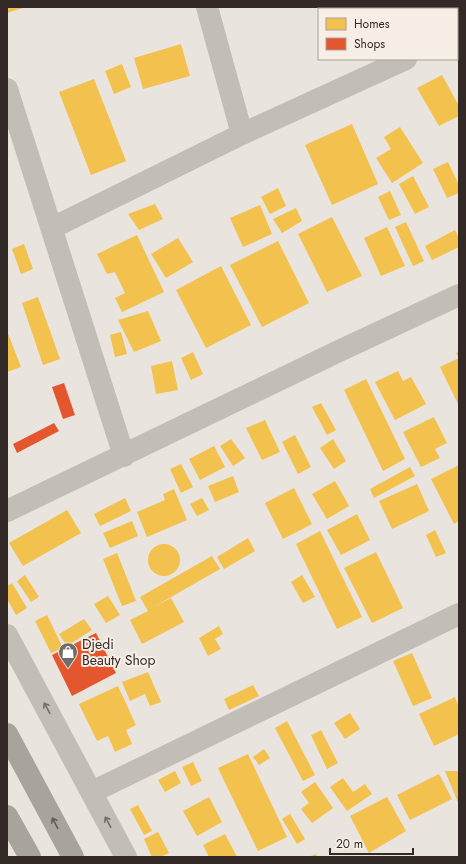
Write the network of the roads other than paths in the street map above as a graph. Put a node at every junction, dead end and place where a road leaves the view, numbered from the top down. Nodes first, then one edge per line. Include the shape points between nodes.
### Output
1 (206, 7) edge
2 (404, 60) edge
3 (7, 89) edge
4 (242, 134) junction
5 (52, 228) junction
6 (459, 295) edge
7 (124, 456) junction
8 (7, 511) edge
9 (459, 614) edge
10 (7, 635) edge
11 (7, 734) edge
12 (92, 792) junction
13 (7, 816) edge
14 (30, 857) edge
15 (73, 857) edge
16 (126, 857) edge

1 - 4 street
2 - 4 street
3 - 5 street
4 - 5 street
5 - 7 street
6 - 7 street
7 - 8 street
9 - 12 street
12 -> 10 street
15 -> 11 highway
16 -> 12 street
13 - 14 highway

